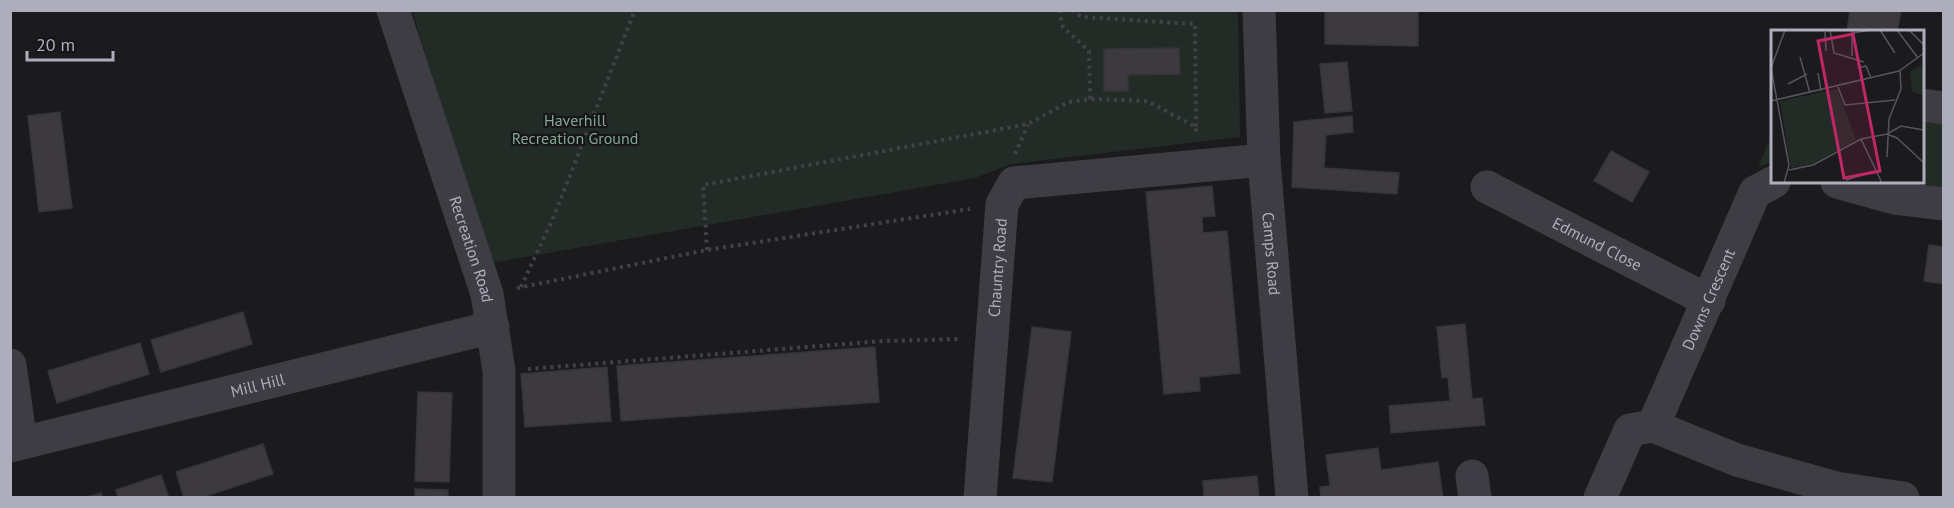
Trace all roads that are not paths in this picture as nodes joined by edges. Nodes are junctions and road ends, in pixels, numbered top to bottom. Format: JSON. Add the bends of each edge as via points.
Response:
{"nodes":[{"id":1,"x":393,"y":10,"type":"edge"},
{"id":2,"x":1259,"y":10,"type":"edge"},
{"id":3,"x":1924,"y":105,"type":"edge"},
{"id":4,"x":1944,"y":108,"type":"edge"},
{"id":5,"x":1264,"y":160,"type":"junction"},
{"id":6,"x":1772,"y":183,"type":"edge"},
{"id":7,"x":1845,"y":183,"type":"edge"},
{"id":8,"x":1486,"y":188,"type":"dead end"},
{"id":9,"x":1897,"y":190,"type":"edge"},
{"id":10,"x":1944,"y":204,"type":"edge"},
{"id":11,"x":1709,"y":301,"type":"junction"},
{"id":12,"x":493,"y":327,"type":"junction"},
{"id":13,"x":10,"y":365,"type":"edge"},
{"id":14,"x":1653,"y":426,"type":"junction"},
{"id":15,"x":16,"y":444,"type":"edge"},
{"id":16,"x":499,"y":498,"type":"edge"},
{"id":17,"x":980,"y":498,"type":"edge"},
{"id":18,"x":1292,"y":498,"type":"edge"},
{"id":19,"x":1600,"y":498,"type":"edge"},
{"id":20,"x":1903,"y":498,"type":"edge"}],
"edges":[{"from":1,"to":12,"type":"street","name":"Recreation Road","via":[[487,294]]},
{"from":2,"to":5,"type":"street","name":"Camps Road"},
{"from":3,"to":4,"type":"street"},
{"from":5,"to":17,"type":"street","name":"Chauntry Road","via":[[1014,183],[1002,204]]},
{"from":5,"to":18,"type":"street","name":"Camps Road"},
{"from":6,"to":11,"type":"street","name":"Downs Crescent","via":[[1755,192]]},
{"from":7,"to":9,"type":"street"},
{"from":8,"to":11,"type":"street","name":"Edmund Close"},
{"from":9,"to":10,"type":"street"},
{"from":11,"to":14,"type":"street","name":"Downs Crescent"},
{"from":12,"to":15,"type":"street","name":"Mill Hill"},
{"from":12,"to":16,"type":"street","name":"Recreation Road","via":[[499,371]]},
{"from":13,"to":15,"type":"street","name":"Mill Hill"},
{"from":14,"to":19,"type":"street","via":[[1630,430]]},
{"from":14,"to":20,"type":"street","via":[[1737,460],[1836,488]]}]}
